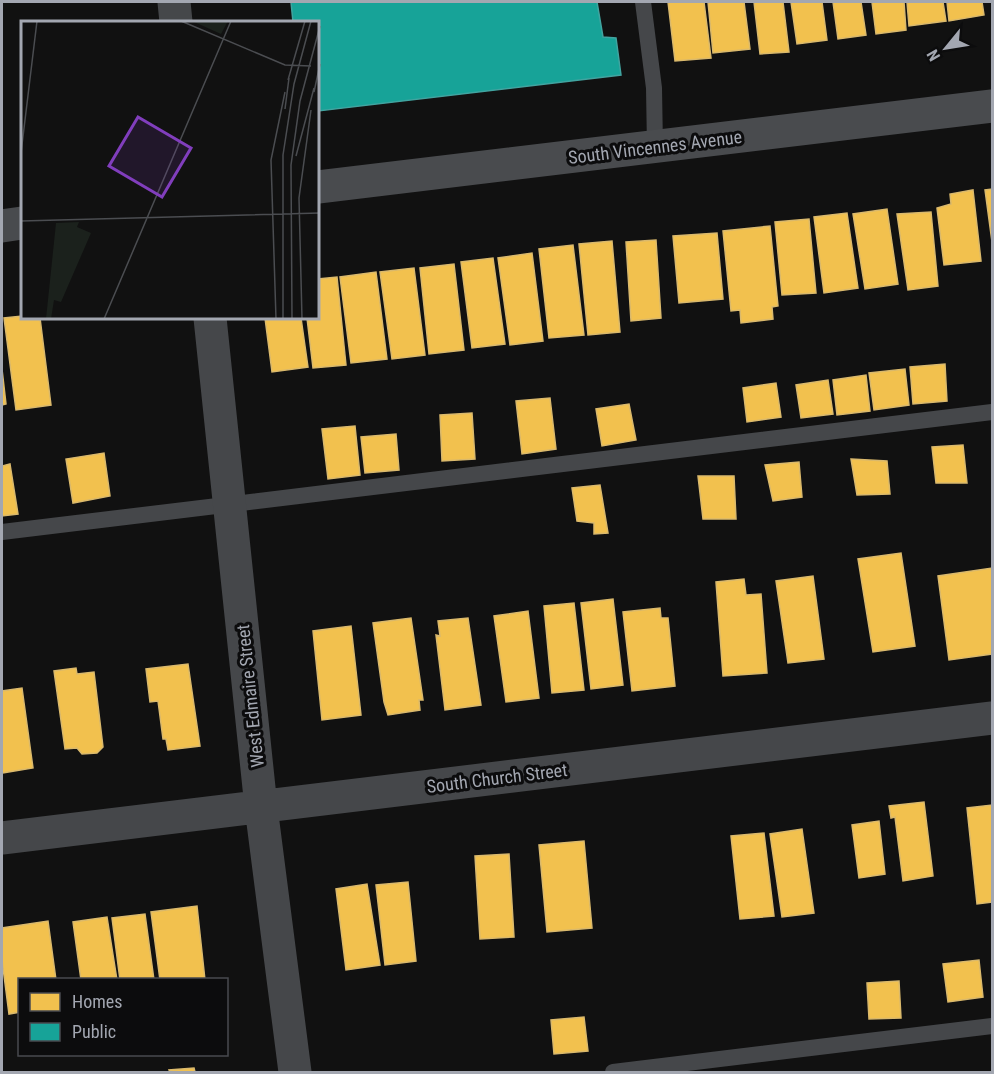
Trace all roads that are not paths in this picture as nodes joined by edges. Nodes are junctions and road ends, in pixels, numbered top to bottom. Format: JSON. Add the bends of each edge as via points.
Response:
{"nodes":[{"id":1,"x":174,"y":2,"type":"edge"},
{"id":2,"x":643,"y":2,"type":"edge"},
{"id":3,"x":176,"y":21,"type":"edge"},
{"id":4,"x":993,"y":106,"type":"edge"},
{"id":5,"x":655,"y":147,"type":"junction"},
{"id":6,"x":320,"y":187,"type":"edge"},
{"id":7,"x":21,"y":223,"type":"edge"},
{"id":8,"x":2,"y":225,"type":"edge"},
{"id":9,"x":210,"y":320,"type":"edge"},
{"id":10,"x":993,"y":412,"type":"edge"},
{"id":11,"x":230,"y":504,"type":"junction"},
{"id":12,"x":2,"y":532,"type":"edge"},
{"id":13,"x":993,"y":718,"type":"edge"},
{"id":14,"x":261,"y":807,"type":"junction"},
{"id":15,"x":2,"y":838,"type":"edge"},
{"id":16,"x":993,"y":1026,"type":"edge"},
{"id":17,"x":295,"y":1072,"type":"edge"},
{"id":18,"x":614,"y":1072,"type":"edge"}],
"edges":[{"from":1,"to":3,"type":"street"},
{"from":2,"to":5,"type":"lane","via":[[654,88]]},
{"from":4,"to":5,"type":"main road","name":"South Vincennes Avenue"},
{"from":5,"to":6,"type":"main road","name":"South Vincennes Avenue"},
{"from":7,"to":8,"type":"main road"},
{"from":9,"to":11,"type":"street","name":"West Edmaire Street"},
{"from":10,"to":11,"type":"lane"},
{"from":11,"to":12,"type":"lane"},
{"from":11,"to":14,"type":"street","name":"West Edmaire Street"},
{"from":13,"to":14,"type":"street","name":"South Church Street"},
{"from":14,"to":15,"type":"street","name":"South Church Street"},
{"from":14,"to":17,"type":"street","name":"West Edmaire Street"},
{"from":16,"to":18,"type":"lane"}]}
